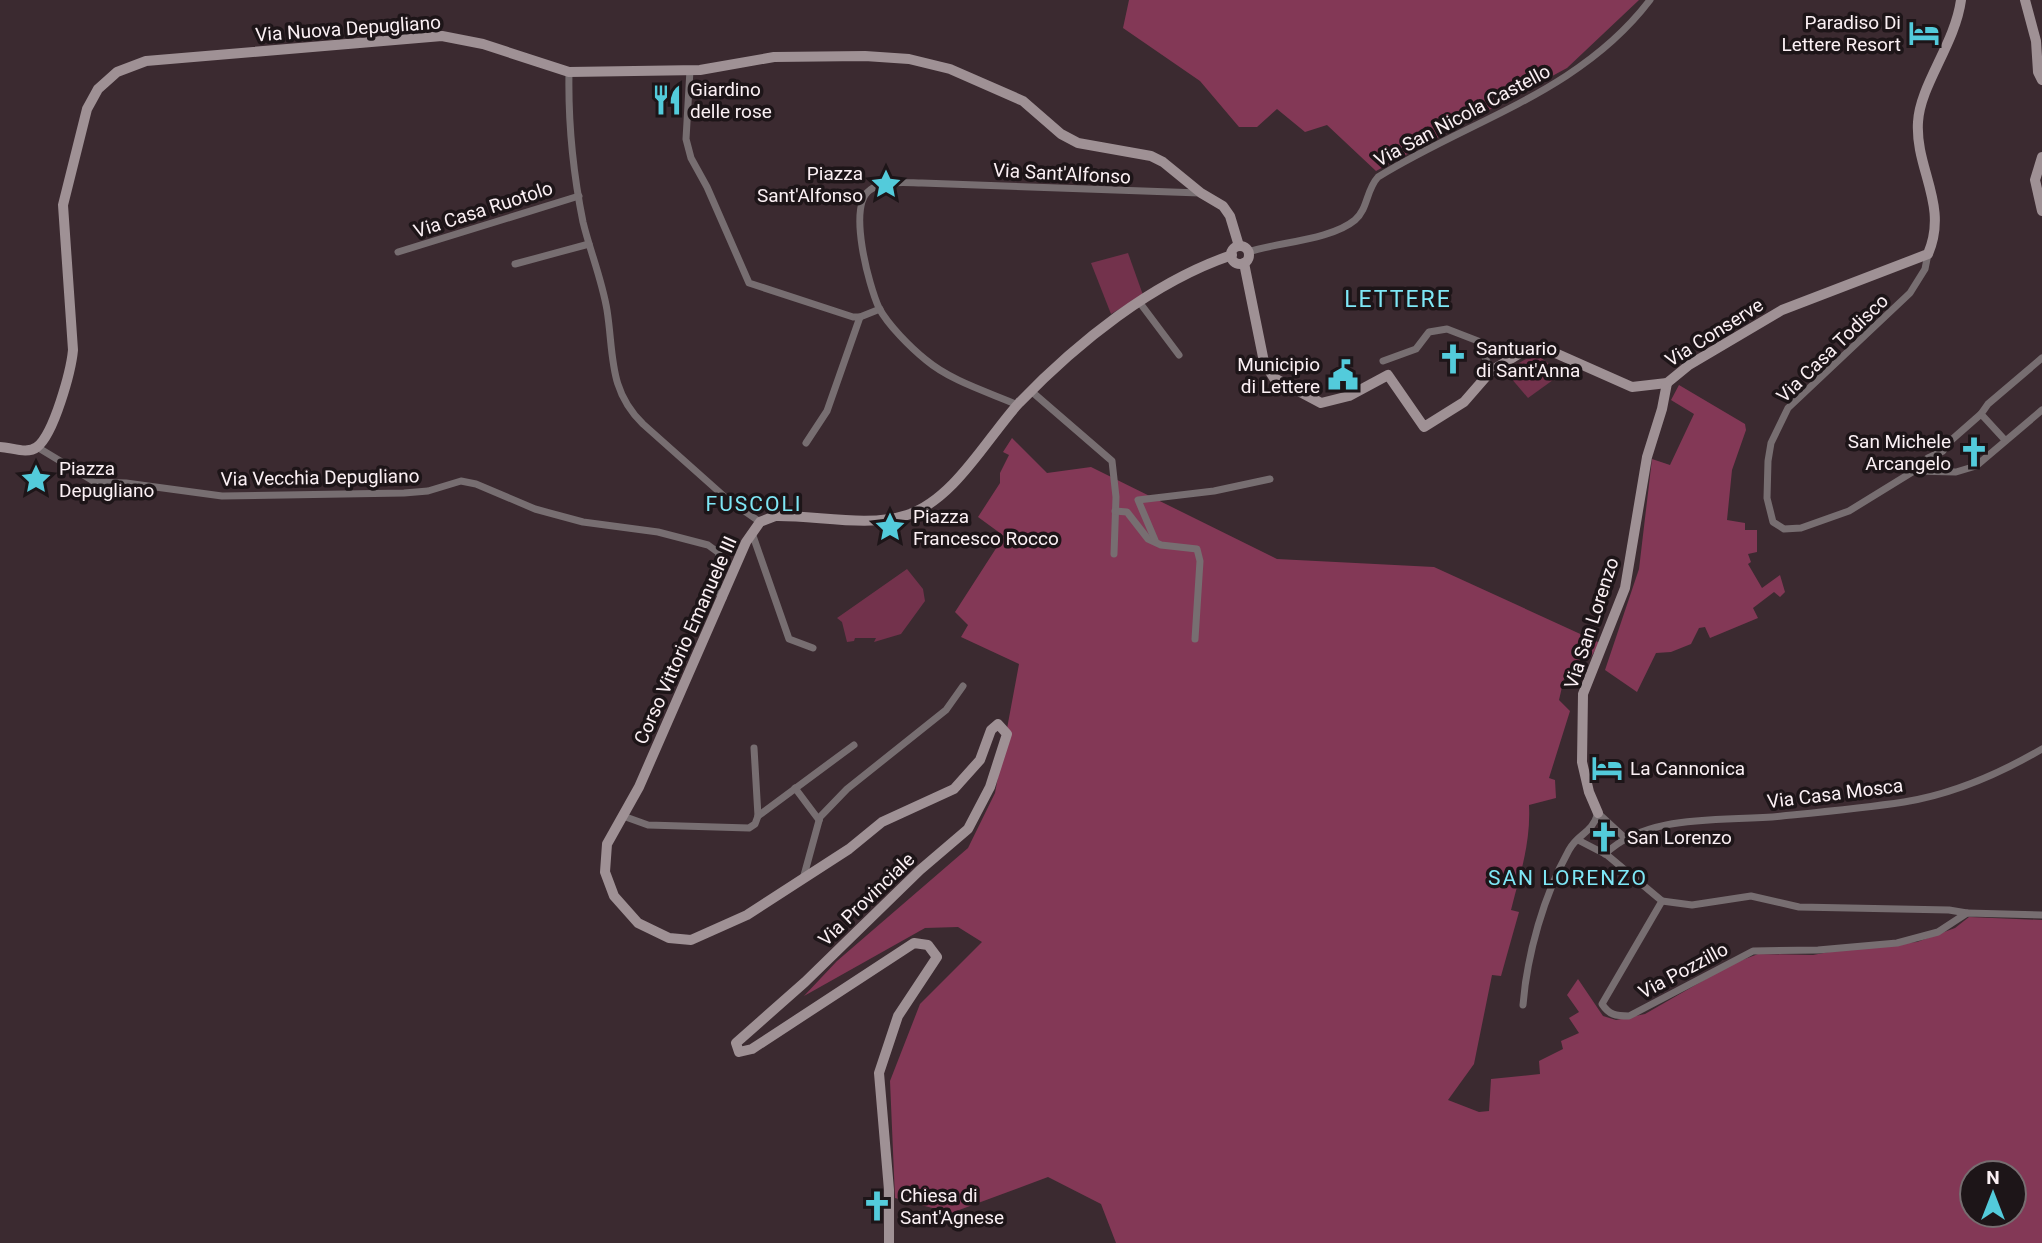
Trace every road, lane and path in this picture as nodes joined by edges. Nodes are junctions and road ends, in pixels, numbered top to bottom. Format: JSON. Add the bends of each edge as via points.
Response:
{"nodes":[{"id":1,"x":1650,"y":0,"type":"edge"},
{"id":2,"x":1961,"y":0,"type":"edge"},
{"id":3,"x":2025,"y":0,"type":"edge"},
{"id":4,"x":690,"y":70,"type":"junction"},
{"id":5,"x":569,"y":72,"type":"junction"},
{"id":6,"x":2042,"y":80,"type":"edge"},
{"id":7,"x":2042,"y":158,"type":"edge"},
{"id":8,"x":1201,"y":193,"type":"junction"},
{"id":9,"x":579,"y":197,"type":"junction"},
{"id":10,"x":2042,"y":211,"type":"edge"},
{"id":11,"x":589,"y":244,"type":"junction"},
{"id":12,"x":1244,"y":249,"type":"junction"},
{"id":13,"x":398,"y":252,"type":"dead end"},
{"id":14,"x":1928,"y":254,"type":"junction"},
{"id":15,"x":1232,"y":255,"type":"junction"},
{"id":16,"x":1244,"y":263,"type":"junction"},
{"id":17,"x":515,"y":264,"type":"dead end"},
{"id":18,"x":1140,"y":303,"type":"junction"},
{"id":19,"x":880,"y":309,"type":"junction"},
{"id":20,"x":860,"y":317,"type":"junction"},
{"id":21,"x":1180,"y":355,"type":"dead end"},
{"id":22,"x":2042,"y":358,"type":"edge"},
{"id":23,"x":1383,"y":361,"type":"dead end"},
{"id":24,"x":1491,"y":371,"type":"junction"},
{"id":25,"x":1667,"y":383,"type":"junction"},
{"id":26,"x":1031,"y":391,"type":"junction"},
{"id":27,"x":1018,"y":405,"type":"junction"},
{"id":28,"x":2042,"y":410,"type":"edge"},
{"id":29,"x":1981,"y":414,"type":"junction"},
{"id":30,"x":2004,"y":439,"type":"junction"},
{"id":31,"x":806,"y":443,"type":"dead end"},
{"id":32,"x":0,"y":447,"type":"edge"},
{"id":33,"x":37,"y":447,"type":"junction"},
{"id":34,"x":1928,"y":458,"type":"dead end"},
{"id":35,"x":1270,"y":479,"type":"dead end"},
{"id":36,"x":1115,"y":512,"type":"junction"},
{"id":37,"x":760,"y":522,"type":"junction"},
{"id":38,"x":752,"y":533,"type":"junction"},
{"id":39,"x":1155,"y":540,"type":"junction"},
{"id":40,"x":1114,"y":554,"type":"dead end"},
{"id":41,"x":724,"y":598,"type":"junction"},
{"id":42,"x":1195,"y":639,"type":"dead end"},
{"id":43,"x":813,"y":648,"type":"dead end"},
{"id":44,"x":964,"y":686,"type":"dead end"},
{"id":45,"x":854,"y":745,"type":"dead end"},
{"id":46,"x":754,"y":748,"type":"dead end"},
{"id":47,"x":2042,"y":749,"type":"edge"},
{"id":48,"x":795,"y":789,"type":"junction"},
{"id":49,"x":1598,"y":813,"type":"junction"},
{"id":50,"x":622,"y":816,"type":"junction"},
{"id":51,"x":758,"y":816,"type":"junction"},
{"id":52,"x":819,"y":820,"type":"junction"},
{"id":53,"x":1625,"y":838,"type":"junction"},
{"id":54,"x":1578,"y":840,"type":"junction"},
{"id":55,"x":1605,"y":854,"type":"junction"},
{"id":56,"x":605,"y":872,"type":"joint"},
{"id":57,"x":803,"y":879,"type":"junction"},
{"id":58,"x":1662,"y":901,"type":"junction"},
{"id":59,"x":1967,"y":913,"type":"junction"},
{"id":60,"x":2042,"y":915,"type":"edge"},
{"id":61,"x":1524,"y":1005,"type":"dead end"},
{"id":62,"x":889,"y":1243,"type":"edge"}],
"edges":[{"from":1,"to":12,"type":"street","name":"Via San Nicola Castello","via":[[1589,63],[1378,177],[1369,186],[1363,210],[1355,220],[1337,231]]},
{"from":2,"to":14,"type":"street","via":[[1950,42],[1920,106],[1918,137],[1934,197],[1936,235]]},
{"from":3,"to":6,"type":"street"},
{"from":4,"to":5,"type":"street","name":"Via Nuova Depugliano"},
{"from":4,"to":8,"type":"street","name":"Via Nuova Depugliano","via":[[774,57],[919,61],[950,69],[1023,101],[1061,134],[1079,143],[1151,156]]},
{"from":4,"to":20,"type":"street","via":[[686,139],[691,158],[749,283]]},
{"from":5,"to":9,"type":"street","name":"Via Casa Ruotolo","via":[[570,145]]},
{"from":5,"to":33,"type":"street","name":"Via Nuova Depugliano","via":[[442,36],[146,61],[117,72],[98,89],[87,109],[64,205],[71,368]]},
{"from":7,"to":10,"type":"street","via":[[2035,180]]},
{"from":8,"to":12,"type":"street","name":"Via Nuova Depugliano","via":[[1223,206]]},
{"from":8,"to":19,"type":"street","name":"Via Sant'Alfonso","via":[[922,183],[872,188],[859,207],[867,266]]},
{"from":9,"to":11,"type":"street","name":"Via Casa Ruotolo"},
{"from":9,"to":13,"type":"street","name":"Via Casa Ruotolo"},
{"from":11,"to":17,"type":"street"},
{"from":11,"to":37,"type":"street","name":"Via Casa Ruotolo","via":[[607,310],[611,364],[629,408],[726,498]]},
{"from":12,"to":15,"type":"street","via":[[1233,250]]},
{"from":12,"to":16,"type":"street"},
{"from":14,"to":25,"type":"street","name":"Via Conserve","via":[[1773,315]]},
{"from":14,"to":30,"type":"street","name":"Via Casa Todisco","via":[[1910,293],[1788,408],[1771,443],[1767,498],[1773,522],[1784,529],[1801,528],[1849,511],[1914,471],[1956,472],[1976,466]]},
{"from":15,"to":16,"type":"street","via":[[1234,261]]},
{"from":15,"to":18,"type":"street","name":"Corso Vittorio Emanuele III","via":[[1195,268]]},
{"from":16,"to":24,"type":"street","name":"Via Conserve","via":[[1264,362],[1274,378],[1321,402],[1349,396],[1388,375],[1424,427],[1464,402]]},
{"from":18,"to":21,"type":"street"},
{"from":18,"to":26,"type":"street","name":"Corso Vittorio Emanuele III"},
{"from":19,"to":20,"type":"street"},
{"from":19,"to":27,"type":"street","via":[[928,362]]},
{"from":20,"to":31,"type":"street","via":[[827,411]]},
{"from":22,"to":29,"type":"street"},
{"from":23,"to":24,"type":"street","via":[[1423,344],[1429,332],[1447,329],[1478,341]]},
{"from":24,"to":25,"type":"street","name":"Via Conserve","via":[[1512,356],[1539,349],[1632,387]]},
{"from":25,"to":49,"type":"street","name":"Via San Lorenzo","via":[[1647,457],[1625,587],[1583,694],[1583,762]]},
{"from":26,"to":27,"type":"street","name":"Corso Vittorio Emanuele III"},
{"from":26,"to":36,"type":"street","via":[[1112,461]]},
{"from":27,"to":37,"type":"street","name":"Corso Vittorio Emanuele III","via":[[954,483],[908,515],[877,520],[775,516]]},
{"from":28,"to":30,"type":"street"},
{"from":29,"to":30,"type":"street"},
{"from":29,"to":34,"type":"street","via":[[1944,451]]},
{"from":32,"to":33,"type":"street","via":[[26,451]]},
{"from":33,"to":41,"type":"street","name":"Via Vecchia Depugliano","via":[[95,482],[222,495],[404,493],[428,491],[446,483],[476,484],[535,509],[583,522],[708,545],[719,553],[714,587]]},
{"from":35,"to":39,"type":"street","via":[[1138,500]]},
{"from":36,"to":39,"type":"street","via":[[1127,512],[1149,539]]},
{"from":36,"to":40,"type":"street"},
{"from":37,"to":38,"type":"street","name":"Corso Vittorio Emanuele III"},
{"from":38,"to":41,"type":"street","name":"Corso Vittorio Emanuele III"},
{"from":38,"to":43,"type":"street","via":[[789,639]]},
{"from":39,"to":42,"type":"street","via":[[1161,545],[1191,546],[1200,553]]},
{"from":41,"to":50,"type":"street","name":"Corso Vittorio Emanuele III","via":[[639,788]]},
{"from":44,"to":52,"type":"street","via":[[946,710],[847,789]]},
{"from":45,"to":48,"type":"street"},
{"from":46,"to":51,"type":"street"},
{"from":47,"to":53,"type":"street","name":"Via Casa Mosca","via":[[1986,779],[1905,802],[1782,816],[1680,821]]},
{"from":48,"to":51,"type":"street"},
{"from":48,"to":52,"type":"street"},
{"from":49,"to":53,"type":"street","name":"Via San Lorenzo"},
{"from":49,"to":54,"type":"street","via":[[1592,828]]},
{"from":50,"to":51,"type":"street","via":[[648,825],[706,828],[748,828]]},
{"from":50,"to":56,"type":"street","name":"Corso Vittorio Emanuele III","via":[[607,844]]},
{"from":52,"to":57,"type":"street"},
{"from":53,"to":55,"type":"street"},
{"from":54,"to":55,"type":"street"},
{"from":54,"to":61,"type":"street","via":[[1568,850],[1534,943]]},
{"from":55,"to":58,"type":"street"},
{"from":56,"to":57,"type":"street","name":"Via Provinciale","via":[[614,896],[638,923],[669,938],[691,940],[747,915]]},
{"from":57,"to":62,"type":"street","name":"Via Provinciale","via":[[882,822],[954,789],[981,760],[991,730],[998,724],[1007,734],[990,787],[968,830],[736,1043],[739,1052],[752,1049],[914,943],[929,945],[937,957],[898,1016],[879,1073]]},
{"from":58,"to":59,"type":"street","via":[[1692,905],[1751,896],[1799,907]]},
{"from":58,"to":59,"type":"street","name":"Via Pozzillo","via":[[1602,1004],[1607,1012],[1629,1016],[1753,951],[1897,943],[1938,932]]},
{"from":59,"to":60,"type":"street"}]}
